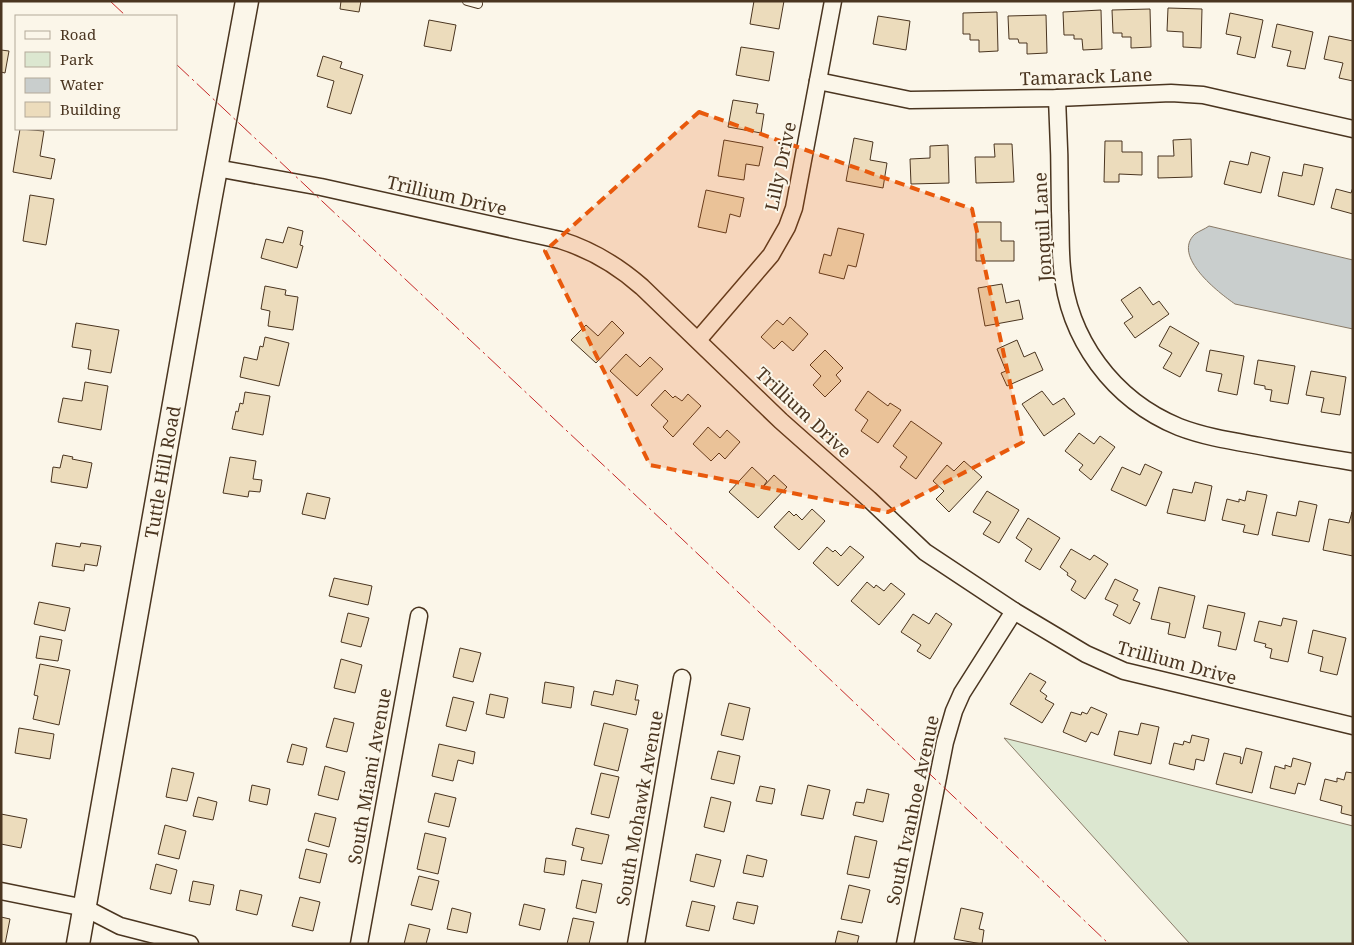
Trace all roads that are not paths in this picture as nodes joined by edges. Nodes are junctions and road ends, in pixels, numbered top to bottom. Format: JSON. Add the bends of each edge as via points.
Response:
{"nodes":[{"id":1,"x":247,"y":1,"type":"edge"},
{"id":2,"x":467,"y":1,"type":"edge"},
{"id":3,"x":833,"y":1,"type":"edge"},
{"id":4,"x":478,"y":4,"type":"dead end"},
{"id":5,"x":818,"y":81,"type":"junction"},
{"id":6,"x":1057,"y":98,"type":"junction"},
{"id":7,"x":1353,"y":129,"type":"edge"},
{"id":8,"x":216,"y":168,"type":"junction"},
{"id":9,"x":698,"y":340,"type":"junction"},
{"id":10,"x":1353,"y":462,"type":"edge"},
{"id":11,"x":1014,"y":611,"type":"junction"},
{"id":12,"x":419,"y":616,"type":"dead end"},
{"id":13,"x":682,"y":678,"type":"dead end"},
{"id":14,"x":1353,"y":726,"type":"edge"},
{"id":15,"x":1,"y":891,"type":"edge"},
{"id":16,"x":84,"y":908,"type":"junction"},
{"id":17,"x":78,"y":944,"type":"edge"},
{"id":18,"x":190,"y":944,"type":"edge"},
{"id":19,"x":359,"y":944,"type":"edge"},
{"id":20,"x":636,"y":944,"type":"edge"},
{"id":21,"x":905,"y":944,"type":"edge"}],
"edges":[{"from":1,"to":8,"type":"main road","name":"Tuttle Hill Road"},
{"from":2,"to":4,"type":"lane"},
{"from":3,"to":5,"type":"street","name":"Lilly Drive"},
{"from":5,"to":6,"type":"street","name":"Tamarack Lane","via":[[910,100]]},
{"from":5,"to":9,"type":"street","name":"Lilly Drive","via":[[794,208],[787,226],[771,255]]},
{"from":6,"to":7,"type":"street","name":"Tamarack Lane","via":[[1172,93],[1203,96]]},
{"from":6,"to":10,"type":"street","name":"Jonquil Lane","via":[[1062,268],[1068,304],[1077,330],[1102,370],[1137,404],[1180,427],[1221,440]]},
{"from":8,"to":9,"type":"street","name":"Trillium Drive","via":[[321,187],[582,246],[625,272]]},
{"from":8,"to":16,"type":"main road","name":"Tuttle Hill Road"},
{"from":9,"to":11,"type":"street","name":"Trillium Drive","via":[[781,421],[925,552]]},
{"from":11,"to":14,"type":"street","name":"Trillium Drive","via":[[1086,654],[1124,671]]},
{"from":11,"to":21,"type":"street","name":"South Ivanhoe Avenue","via":[[954,711]]},
{"from":12,"to":19,"type":"street","name":"South Miami Avenue"},
{"from":13,"to":20,"type":"street","name":"South Mohawk Avenue"},
{"from":15,"to":16,"type":"street"},
{"from":16,"to":17,"type":"main road","name":"Tuttle Hill Road"},
{"from":16,"to":18,"type":"street","via":[[120,926]]}]}
